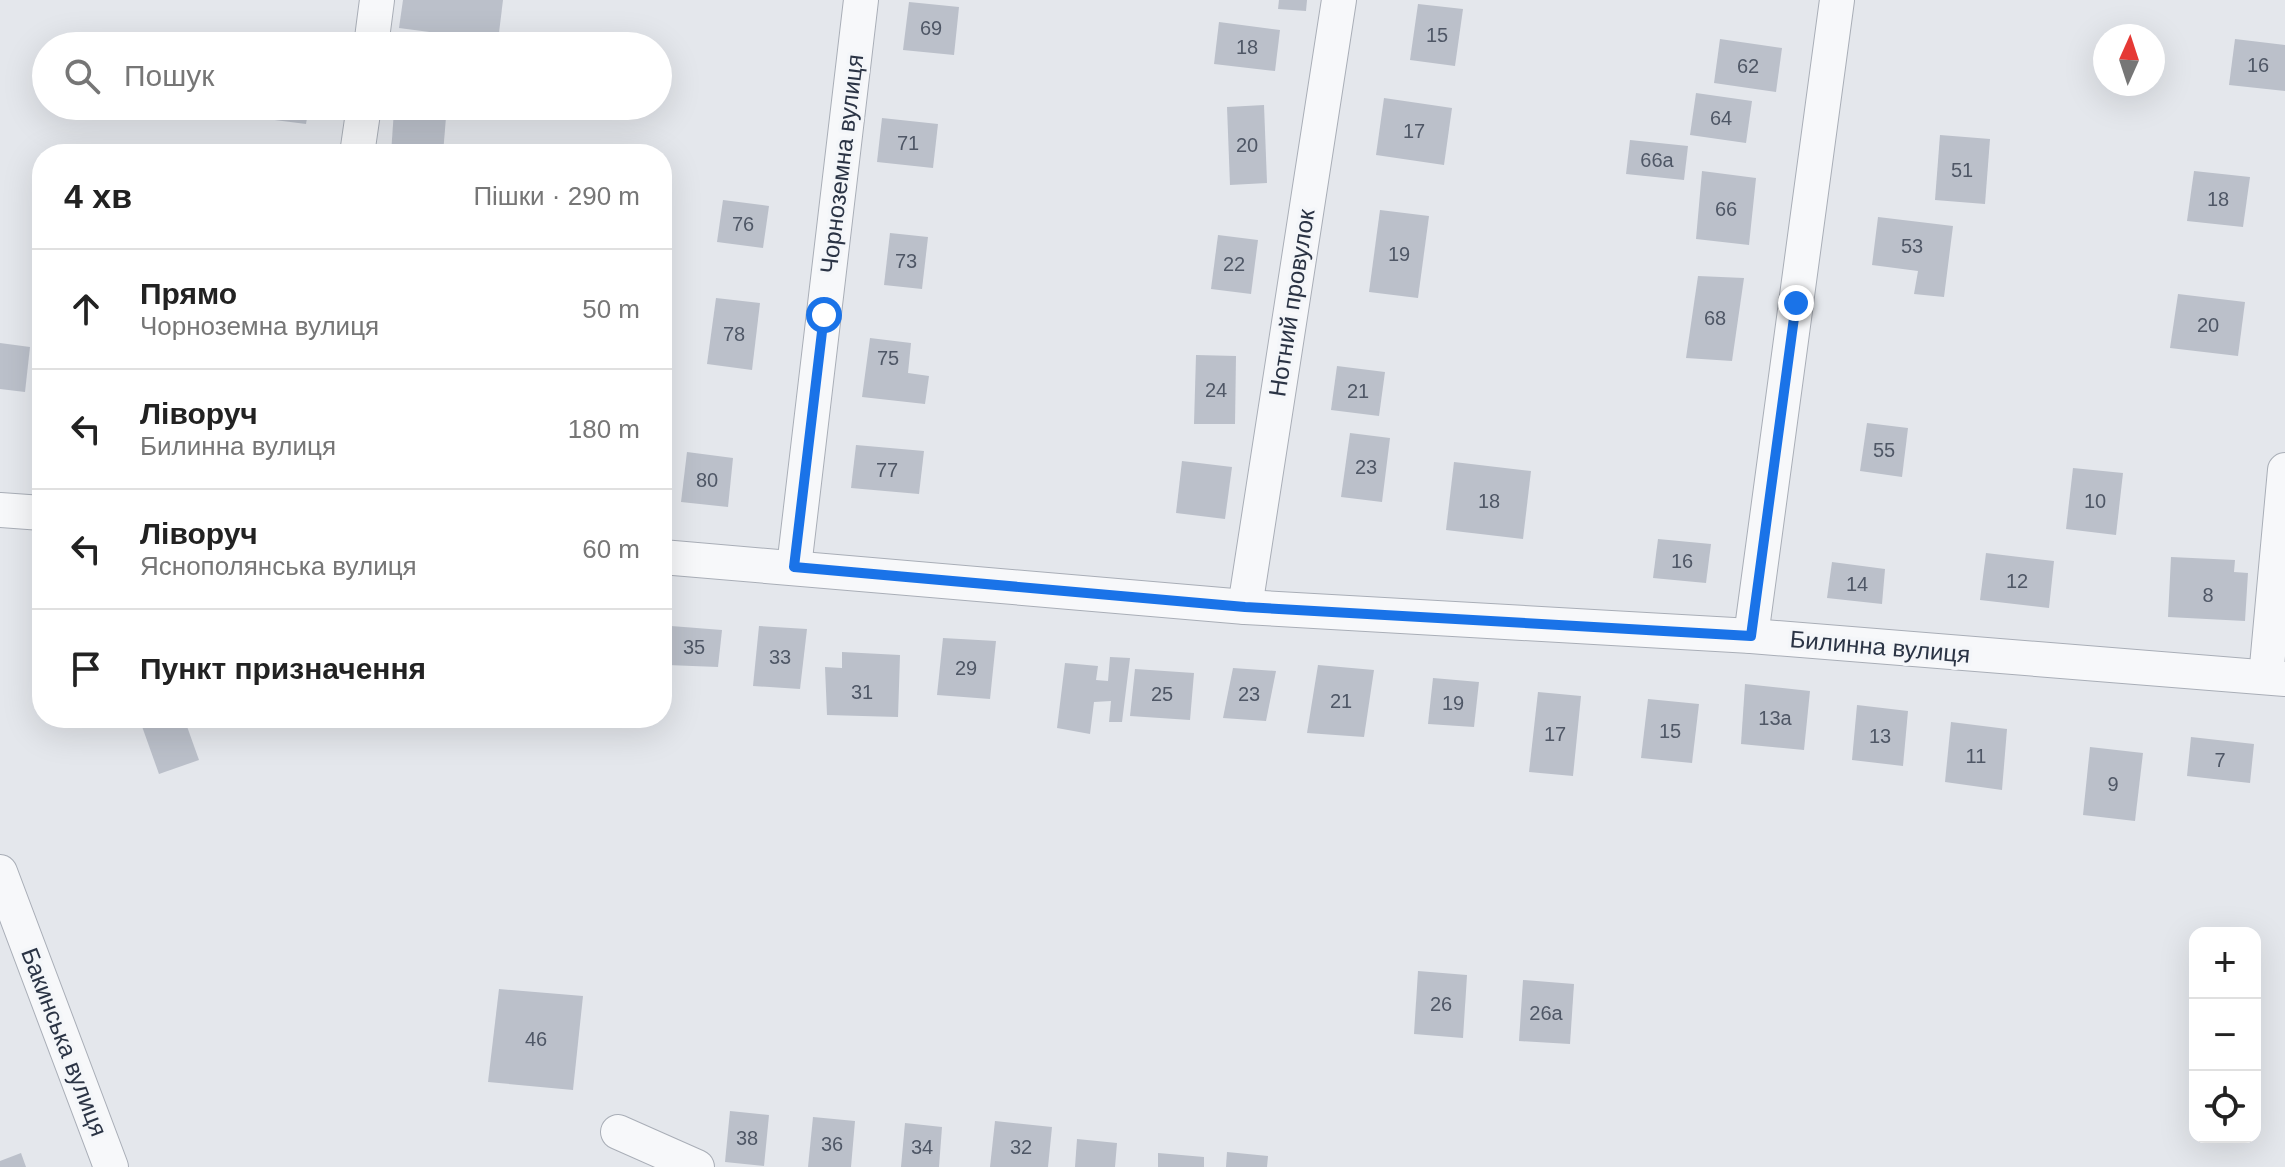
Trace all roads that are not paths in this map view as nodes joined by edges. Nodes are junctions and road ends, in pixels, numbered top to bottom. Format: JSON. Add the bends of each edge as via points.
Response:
{"nodes":[{"id":1,"x":377,"y":0,"type":"edge"},
{"id":2,"x":861,"y":0,"type":"edge"},
{"id":3,"x":1339,"y":0,"type":"edge"},
{"id":4,"x":1837,"y":0,"type":"edge"},
{"id":5,"x":373,"y":32,"type":"edge"},
{"id":6,"x":362,"y":120,"type":"edge"},
{"id":7,"x":358,"y":144,"type":"edge"},
{"id":8,"x":2285,"y":470,"type":"edge"},
{"id":9,"x":0,"y":510,"type":"edge"},
{"id":10,"x":32,"y":512,"type":"edge"},
{"id":11,"x":672,"y":558,"type":"edge"},
{"id":12,"x":794,"y":567,"type":"junction"},
{"id":13,"x":1245,"y":607,"type":"junction"},
{"id":14,"x":1751,"y":636,"type":"junction"},
{"id":15,"x":2276,"y":678,"type":"edge"},
{"id":16,"x":0,"y":872,"type":"edge"},
{"id":17,"x":618,"y":1132,"type":"dead end"},
{"id":18,"x":111,"y":1167,"type":"edge"},
{"id":19,"x":697,"y":1167,"type":"edge"}],
"edges":[{"from":1,"to":5,"type":"street"},
{"from":2,"to":12,"type":"street","name":"Чорноземна вулиця"},
{"from":3,"to":13,"type":"street","name":"Нотний провулок"},
{"from":4,"to":14,"type":"street"},
{"from":6,"to":7,"type":"street"},
{"from":8,"to":15,"type":"street"},
{"from":9,"to":10,"type":"street"},
{"from":11,"to":12,"type":"street","name":"Билинна вулиця"},
{"from":12,"to":13,"type":"street","name":"Билинна вулиця"},
{"from":13,"to":14,"type":"street","name":"Билинна вулиця"},
{"from":14,"to":15,"type":"street","name":"Билинна вулиця"},
{"from":16,"to":18,"type":"street","name":"Бакинська вулиця"},
{"from":17,"to":19,"type":"street"}]}
